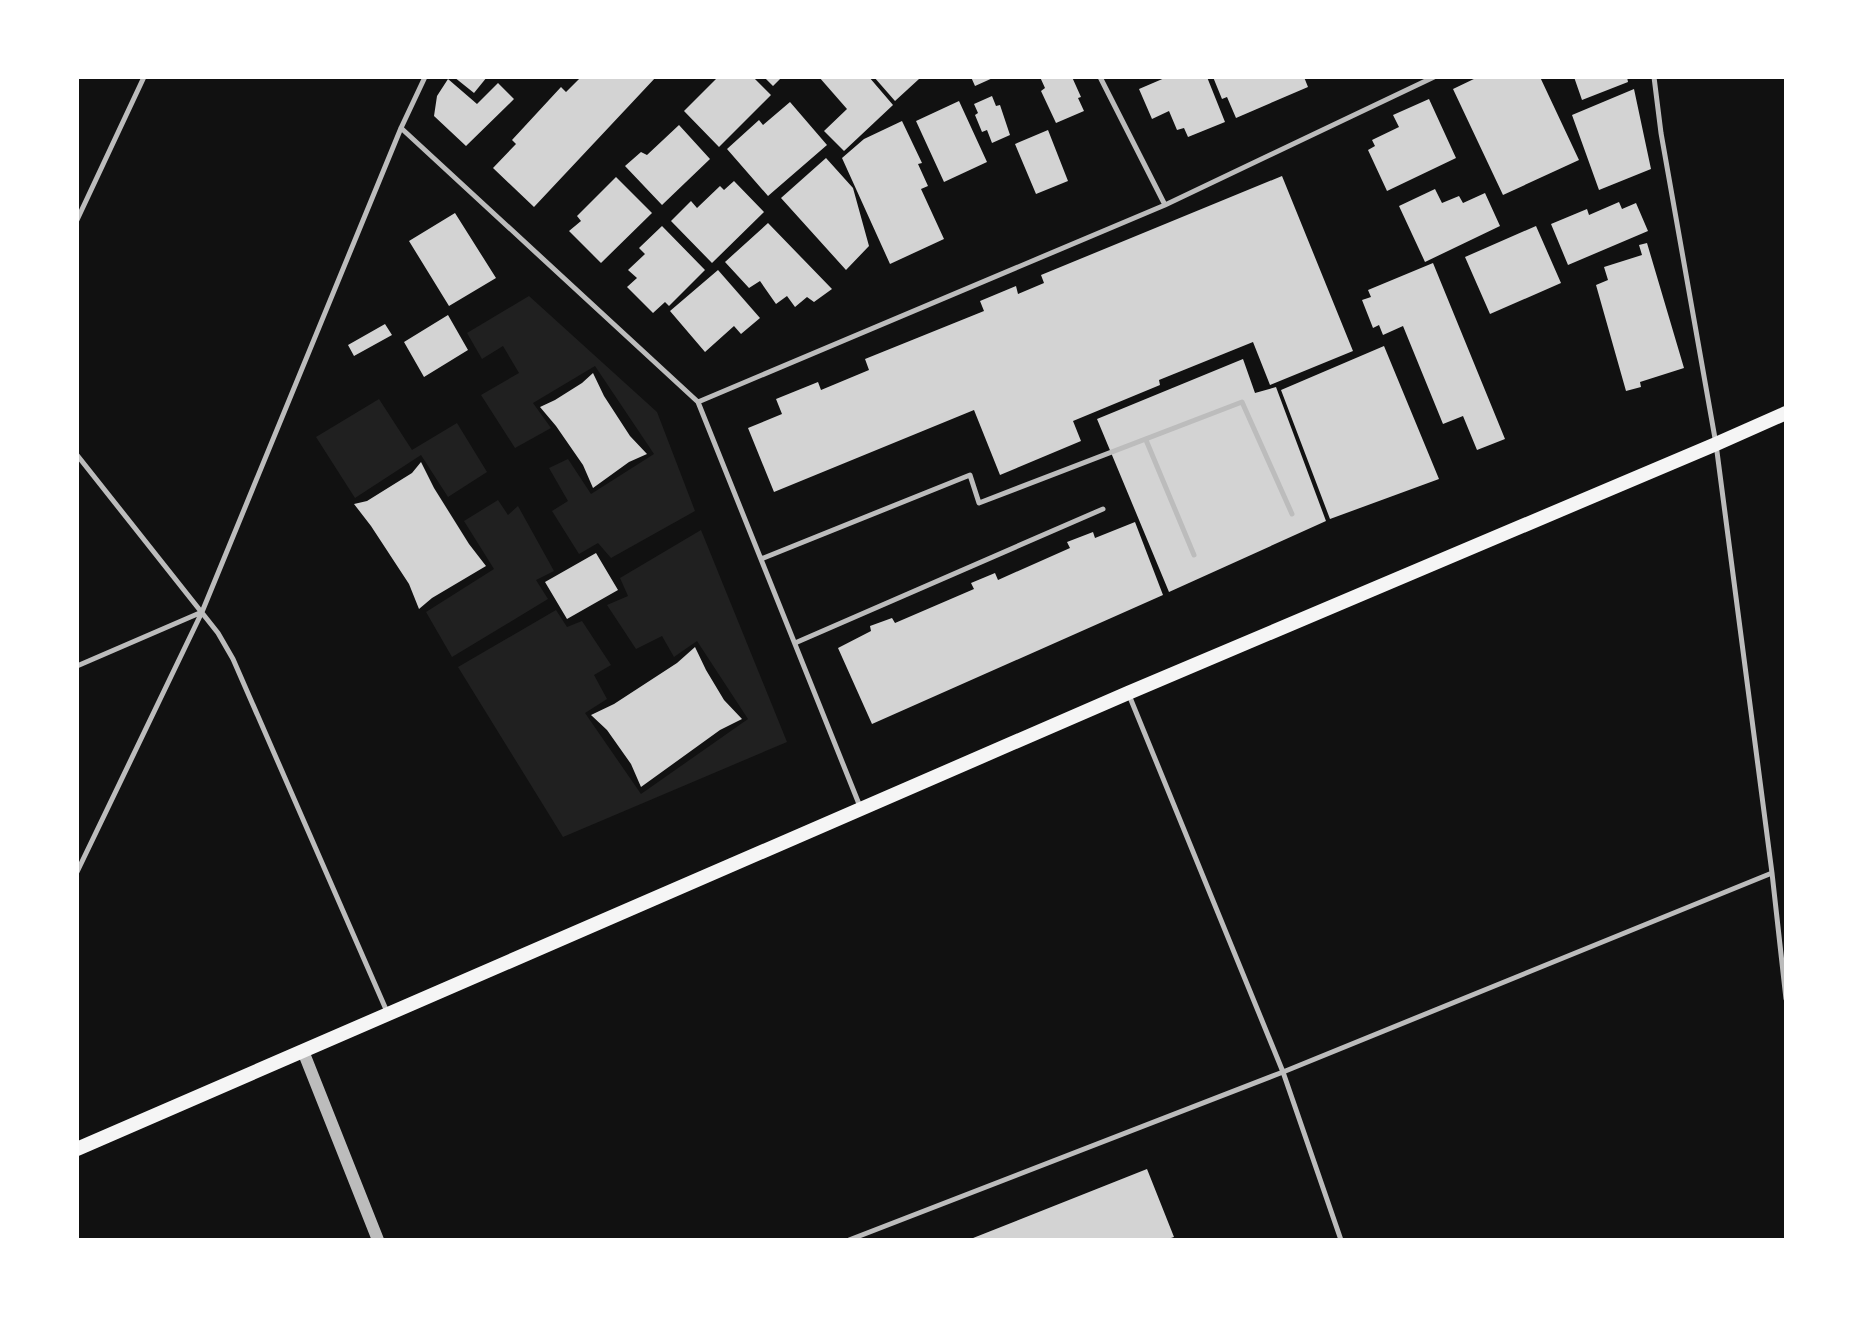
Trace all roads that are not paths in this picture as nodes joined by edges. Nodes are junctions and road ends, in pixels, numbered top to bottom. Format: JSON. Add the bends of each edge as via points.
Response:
{"nodes":[{"id":1,"x":144,"y":77,"type":"edge"},
{"id":2,"x":425,"y":77,"type":"edge"},
{"id":3,"x":1100,"y":77,"type":"edge"},
{"id":4,"x":1434,"y":77,"type":"edge"},
{"id":5,"x":1654,"y":77,"type":"edge"},
{"id":6,"x":401,"y":128,"type":"junction"},
{"id":7,"x":1165,"y":205,"type":"junction"},
{"id":8,"x":77,"y":220,"type":"edge"},
{"id":9,"x":698,"y":402,"type":"junction"},
{"id":10,"x":1786,"y":413,"type":"edge"},
{"id":11,"x":1146,"y":440,"type":"junction"},
{"id":12,"x":1716,"y":444,"type":"junction"},
{"id":13,"x":77,"y":455,"type":"edge"},
{"id":14,"x":1103,"y":509,"type":"dead end"},
{"id":15,"x":1292,"y":514,"type":"dead end"},
{"id":16,"x":1194,"y":555,"type":"dead end"},
{"id":17,"x":761,"y":559,"type":"junction"},
{"id":18,"x":202,"y":612,"type":"junction"},
{"id":19,"x":795,"y":643,"type":"junction"},
{"id":20,"x":77,"y":666,"type":"edge"},
{"id":21,"x":1128,"y":693,"type":"junction"},
{"id":22,"x":861,"y":809,"type":"junction"},
{"id":23,"x":77,"y":872,"type":"edge"},
{"id":24,"x":1772,"y":873,"type":"junction"},
{"id":25,"x":1786,"y":999,"type":"edge"},
{"id":26,"x":388,"y":1014,"type":"junction"},
{"id":27,"x":303,"y":1051,"type":"junction"},
{"id":28,"x":1283,"y":1072,"type":"junction"},
{"id":29,"x":77,"y":1149,"type":"edge"},
{"id":30,"x":378,"y":1240,"type":"edge"},
{"id":31,"x":849,"y":1240,"type":"edge"},
{"id":32,"x":1341,"y":1240,"type":"edge"}],
"edges":[{"from":1,"to":8,"type":"lane"},
{"from":2,"to":6,"type":"lane"},
{"from":3,"to":7,"type":"lane"},
{"from":4,"to":7,"type":"lane"},
{"from":5,"to":12,"type":"lane"},
{"from":6,"to":9,"type":"lane"},
{"from":6,"to":18,"type":"lane"},
{"from":7,"to":9,"type":"lane"},
{"from":9,"to":17,"type":"lane"},
{"from":10,"to":12,"type":"main road"},
{"from":11,"to":15,"type":"lane","via":[[1242,402]]},
{"from":11,"to":16,"type":"lane"},
{"from":11,"to":17,"type":"lane","via":[[979,503],[970,475]]},
{"from":12,"to":21,"type":"main road"},
{"from":12,"to":24,"type":"lane"},
{"from":13,"to":18,"type":"lane"},
{"from":14,"to":19,"type":"lane"},
{"from":17,"to":19,"type":"lane"},
{"from":18,"to":20,"type":"lane"},
{"from":18,"to":23,"type":"lane"},
{"from":18,"to":26,"type":"lane","via":[[233,659]]},
{"from":19,"to":22,"type":"lane"},
{"from":21,"to":22,"type":"main road"},
{"from":21,"to":28,"type":"lane"},
{"from":22,"to":26,"type":"main road"},
{"from":24,"to":25,"type":"lane"},
{"from":24,"to":28,"type":"lane"},
{"from":26,"to":27,"type":"main road"},
{"from":27,"to":29,"type":"main road"},
{"from":27,"to":30,"type":"street"},
{"from":28,"to":31,"type":"lane"},
{"from":28,"to":32,"type":"lane"}]}
